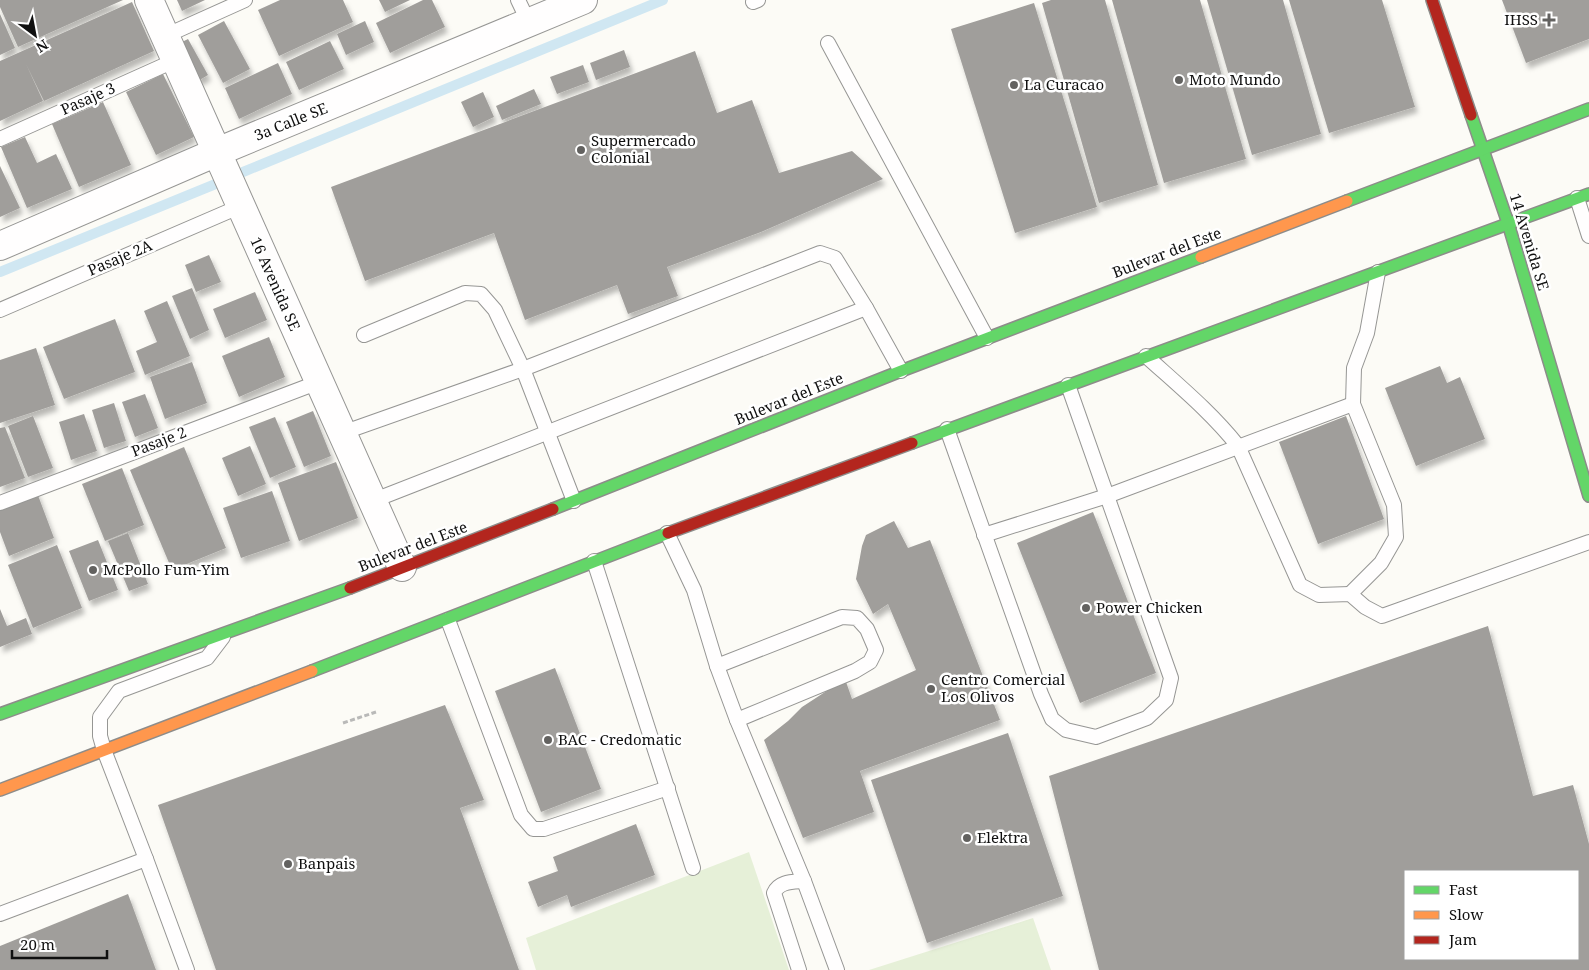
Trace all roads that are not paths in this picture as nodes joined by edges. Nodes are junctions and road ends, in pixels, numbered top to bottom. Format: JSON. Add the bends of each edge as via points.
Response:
{"nodes":[{"id":1,"x":149,"y":0,"type":"edge"},
{"id":2,"x":245,"y":0,"type":"edge"},
{"id":3,"x":583,"y":0,"type":"edge"},
{"id":4,"x":1432,"y":0,"type":"edge"},
{"id":5,"x":524,"y":12,"type":"edge"},
{"id":6,"x":828,"y":43,"type":"dead end"},
{"id":7,"x":171,"y":48,"type":"junction"},
{"id":8,"x":1589,"y":109,"type":"edge"},
{"id":9,"x":0,"y":139,"type":"edge"},
{"id":10,"x":1482,"y":149,"type":"junction"},
{"id":11,"x":217,"y":152,"type":"junction"},
{"id":12,"x":1583,"y":196,"type":"edge"},
{"id":13,"x":241,"y":206,"type":"junction"},
{"id":14,"x":1508,"y":223,"type":"junction"},
{"id":15,"x":1589,"y":236,"type":"edge"},
{"id":16,"x":0,"y":246,"type":"edge"},
{"id":17,"x":1378,"y":272,"type":"junction"},
{"id":18,"x":866,"y":308,"type":"junction"},
{"id":19,"x":0,"y":310,"type":"edge"},
{"id":20,"x":364,"y":335,"type":"dead end"},
{"id":21,"x":987,"y":338,"type":"junction"},
{"id":22,"x":1146,"y":356,"type":"junction"},
{"id":23,"x":523,"y":369,"type":"junction"},
{"id":24,"x":901,"y":371,"type":"junction"},
{"id":25,"x":319,"y":382,"type":"junction"},
{"id":26,"x":1068,"y":385,"type":"junction"},
{"id":27,"x":1353,"y":404,"type":"junction"},
{"id":28,"x":946,"y":429,"type":"junction"},
{"id":29,"x":547,"y":432,"type":"junction"},
{"id":30,"x":342,"y":433,"type":"junction"},
{"id":31,"x":1589,"y":445,"type":"edge"},
{"id":32,"x":1238,"y":446,"type":"junction"},
{"id":33,"x":1575,"y":449,"type":"junction"},
{"id":34,"x":1107,"y":496,"type":"junction"},
{"id":35,"x":1589,"y":496,"type":"edge"},
{"id":36,"x":372,"y":501,"type":"junction"},
{"id":37,"x":574,"y":501,"type":"junction"},
{"id":38,"x":0,"y":503,"type":"edge"},
{"id":39,"x":667,"y":533,"type":"junction"},
{"id":40,"x":984,"y":535,"type":"junction"},
{"id":41,"x":1589,"y":542,"type":"edge"},
{"id":42,"x":594,"y":561,"type":"junction"},
{"id":43,"x":402,"y":567,"type":"junction"},
{"id":44,"x":1350,"y":594,"type":"junction"},
{"id":45,"x":448,"y":620,"type":"junction"},
{"id":46,"x":229,"y":630,"type":"junction"},
{"id":47,"x":718,"y":666,"type":"junction"},
{"id":48,"x":0,"y":714,"type":"edge"},
{"id":49,"x":737,"y":720,"type":"junction"},
{"id":50,"x":104,"y":750,"type":"junction"},
{"id":51,"x":668,"y":788,"type":"junction"},
{"id":52,"x":0,"y":790,"type":"edge"},
{"id":53,"x":146,"y":859,"type":"junction"},
{"id":54,"x":693,"y":868,"type":"dead end"},
{"id":55,"x":804,"y":881,"type":"junction"},
{"id":56,"x":0,"y":914,"type":"edge"},
{"id":57,"x":186,"y":970,"type":"edge"},
{"id":58,"x":799,"y":970,"type":"edge"},
{"id":59,"x":837,"y":970,"type":"edge"}],
"edges":[{"from":1,"to":7,"type":"street","name":"16 Avenida SE"},
{"from":2,"to":7,"type":"lane","name":"Pasaje 3"},
{"from":3,"to":5,"type":"street","name":"3a Calle SE"},
{"from":4,"to":10,"type":"main road","name":"14 Avenida SE"},
{"from":5,"to":11,"type":"street","name":"3a Calle SE"},
{"from":6,"to":21,"type":"lane"},
{"from":7,"to":9,"type":"lane","name":"Pasaje 3"},
{"from":7,"to":11,"type":"street","name":"16 Avenida SE"},
{"from":8,"to":10,"type":"main road","name":"Bulevar del Este"},
{"from":10,"to":14,"type":"main road","name":"14 Avenida SE"},
{"from":10,"to":21,"type":"main road","name":"Bulevar del Este"},
{"from":11,"to":13,"type":"street","name":"16 Avenida SE"},
{"from":11,"to":16,"type":"street","name":"3a Calle SE"},
{"from":12,"to":14,"type":"main road"},
{"from":12,"to":15,"type":"lane"},
{"from":13,"to":19,"type":"lane","name":"Pasaje 2A"},
{"from":13,"to":25,"type":"street","name":"16 Avenida SE"},
{"from":14,"to":17,"type":"main road"},
{"from":14,"to":33,"type":"main road","name":"14 Avenida SE"},
{"from":17,"to":22,"type":"main road"},
{"from":17,"to":27,"type":"lane","via":[[1367,333],[1354,368]]},
{"from":18,"to":23,"type":"lane","via":[[835,258],[820,253]]},
{"from":18,"to":24,"type":"lane"},
{"from":18,"to":29,"type":"lane"},
{"from":20,"to":23,"type":"lane","via":[[465,293],[481,294],[495,310]]},
{"from":21,"to":24,"type":"main road","name":"Bulevar del Este"},
{"from":22,"to":26,"type":"main road"},
{"from":22,"to":32,"type":"lane","via":[[1200,404]]},
{"from":23,"to":29,"type":"lane"},
{"from":23,"to":30,"type":"lane"},
{"from":24,"to":37,"type":"main road","name":"Bulevar del Este"},
{"from":25,"to":30,"type":"street","name":"16 Avenida SE"},
{"from":25,"to":38,"type":"lane","name":"Pasaje 2"},
{"from":26,"to":28,"type":"main road"},
{"from":26,"to":34,"type":"lane"},
{"from":27,"to":32,"type":"lane"},
{"from":27,"to":44,"type":"lane","via":[[1394,505],[1396,537],[1381,563]]},
{"from":28,"to":39,"type":"main road"},
{"from":28,"to":40,"type":"lane"},
{"from":29,"to":36,"type":"lane"},
{"from":29,"to":37,"type":"lane"},
{"from":30,"to":36,"type":"street","name":"16 Avenida SE"},
{"from":31,"to":33,"type":"lane"},
{"from":32,"to":34,"type":"lane"},
{"from":32,"to":44,"type":"lane","via":[[1300,585],[1318,595]]},
{"from":33,"to":35,"type":"main road","name":"14 Avenida SE"},
{"from":34,"to":40,"type":"lane"},
{"from":34,"to":40,"type":"lane","via":[[1171,678],[1166,700],[1147,718],[1096,737],[1066,730],[1052,719]]},
{"from":36,"to":43,"type":"street","name":"16 Avenida SE"},
{"from":37,"to":43,"type":"main road","name":"Bulevar del Este"},
{"from":39,"to":42,"type":"main road"},
{"from":39,"to":47,"type":"lane","via":[[694,590]]},
{"from":41,"to":44,"type":"lane","via":[[1382,616]]},
{"from":42,"to":45,"type":"main road"},
{"from":42,"to":51,"type":"lane"},
{"from":43,"to":46,"type":"main road","name":"Bulevar del Este"},
{"from":45,"to":50,"type":"main road"},
{"from":45,"to":51,"type":"lane","via":[[521,815],[533,829],[544,829]]},
{"from":46,"to":48,"type":"main road","name":"Bulevar del Este"},
{"from":46,"to":50,"type":"lane","via":[[207,658],[119,691],[100,717]]},
{"from":47,"to":49,"type":"lane"},
{"from":47,"to":49,"type":"lane","via":[[842,617],[857,618],[867,629],[876,650],[870,662],[855,671]]},
{"from":49,"to":55,"type":"lane"},
{"from":50,"to":52,"type":"main road"},
{"from":50,"to":53,"type":"lane"},
{"from":51,"to":54,"type":"lane"},
{"from":53,"to":56,"type":"lane"},
{"from":53,"to":57,"type":"lane"},
{"from":55,"to":58,"type":"lane","via":[[780,884],[774,893]]},
{"from":55,"to":59,"type":"lane"}]}
